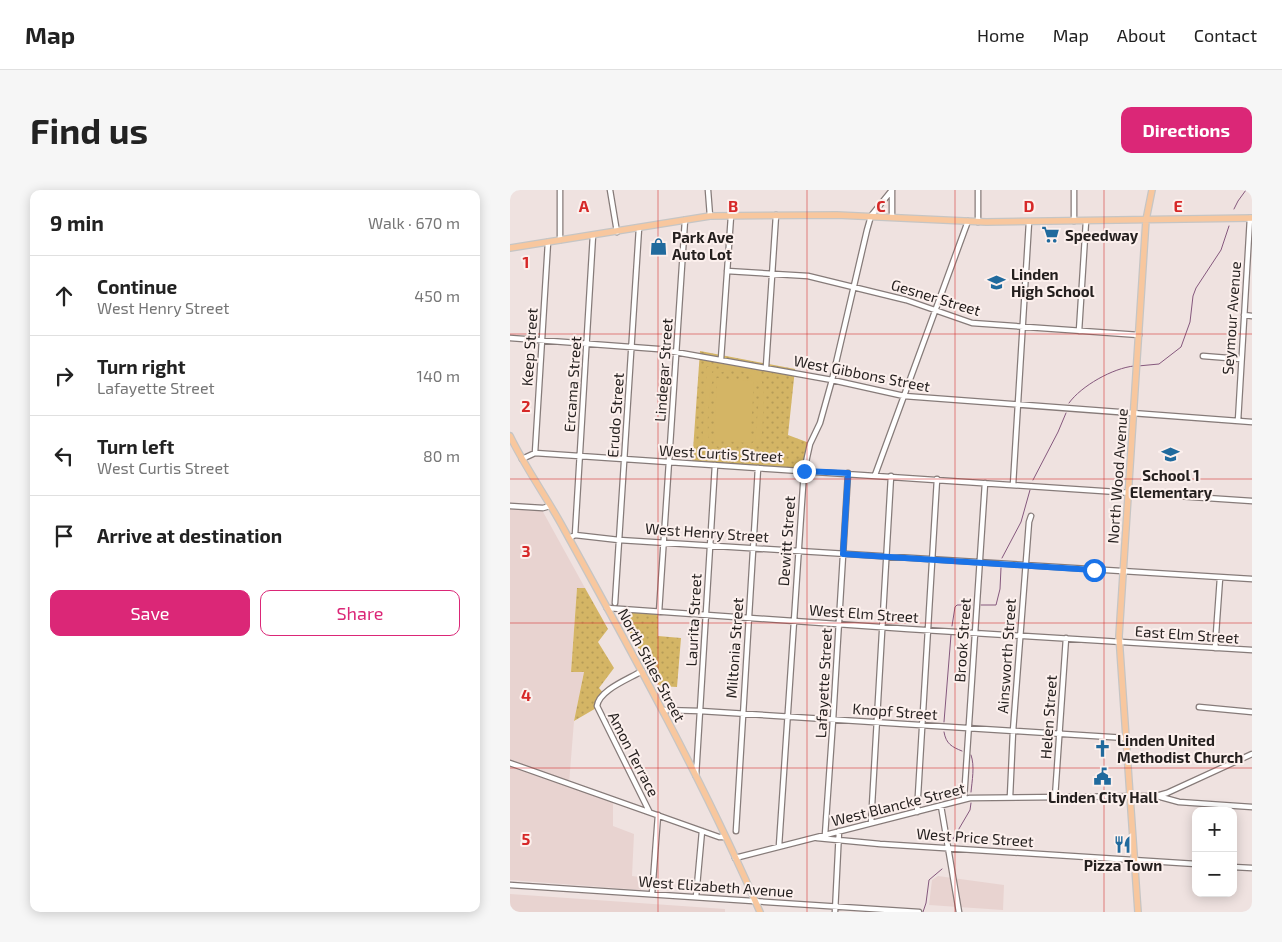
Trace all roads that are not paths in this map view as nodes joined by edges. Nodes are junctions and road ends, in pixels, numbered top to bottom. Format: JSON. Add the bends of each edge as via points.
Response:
{"nodes":[{"id":1,"x":560,"y":190,"type":"edge"},
{"id":2,"x":610,"y":190,"type":"edge"},
{"id":3,"x":708,"y":190,"type":"edge"},
{"id":4,"x":978,"y":190,"type":"edge"},
{"id":5,"x":1074,"y":190,"type":"edge"},
{"id":6,"x":1152,"y":190,"type":"edge"},
{"id":7,"x":892,"y":191,"type":"edge"},
{"id":8,"x":776,"y":215,"type":"junction"},
{"id":9,"x":710,"y":216,"type":"junction"},
{"id":10,"x":731,"y":216,"type":"junction"},
{"id":11,"x":871,"y":216,"type":"junction"},
{"id":12,"x":892,"y":217,"type":"junction"},
{"id":13,"x":1251,"y":218,"type":"edge"},
{"id":14,"x":685,"y":220,"type":"junction"},
{"id":15,"x":1146,"y":220,"type":"junction"},
{"id":16,"x":968,"y":221,"type":"junction"},
{"id":17,"x":1074,"y":221,"type":"junction"},
{"id":18,"x":1086,"y":221,"type":"junction"},
{"id":19,"x":978,"y":222,"type":"junction"},
{"id":20,"x":1028,"y":222,"type":"junction"},
{"id":21,"x":639,"y":228,"type":"junction"},
{"id":22,"x":617,"y":232,"type":"junction"},
{"id":23,"x":593,"y":235,"type":"junction"},
{"id":24,"x":560,"y":240,"type":"junction"},
{"id":25,"x":548,"y":242,"type":"junction"},
{"id":26,"x":510,"y":248,"type":"edge"},
{"id":27,"x":727,"y":271,"type":"junction"},
{"id":28,"x":772,"y":273,"type":"junction"},
{"id":29,"x":854,"y":287,"type":"junction"},
{"id":30,"x":936,"y":310,"type":"junction"},
{"id":31,"x":1244,"y":315,"type":"junction"},
{"id":32,"x":1252,"y":316,"type":"edge"},
{"id":33,"x":1022,"y":328,"type":"junction"},
{"id":34,"x":1079,"y":331,"type":"junction"},
{"id":35,"x":1139,"y":335,"type":"junction"},
{"id":36,"x":510,"y":338,"type":"edge"},
{"id":37,"x":542,"y":340,"type":"junction"},
{"id":38,"x":587,"y":344,"type":"junction"},
{"id":39,"x":631,"y":347,"type":"junction"},
{"id":40,"x":676,"y":352,"type":"junction"},
{"id":41,"x":1203,"y":356,"type":"dead end"},
{"id":42,"x":720,"y":359,"type":"junction"},
{"id":43,"x":1241,"y":360,"type":"junction"},
{"id":44,"x":766,"y":367,"type":"junction"},
{"id":45,"x":832,"y":380,"type":"junction"},
{"id":46,"x":904,"y":396,"type":"junction"},
{"id":47,"x":1018,"y":406,"type":"junction"},
{"id":48,"x":1134,"y":413,"type":"junction"},
{"id":49,"x":1238,"y":421,"type":"junction"},
{"id":50,"x":1252,"y":422,"type":"edge"},
{"id":51,"x":510,"y":436,"type":"edge"},
{"id":52,"x":535,"y":453,"type":"junction"},
{"id":53,"x":580,"y":456,"type":"junction"},
{"id":54,"x":522,"y":459,"type":"junction"},
{"id":55,"x":624,"y":460,"type":"junction"},
{"id":56,"x":669,"y":463,"type":"junction"},
{"id":57,"x":714,"y":465,"type":"junction"},
{"id":58,"x":758,"y":468,"type":"junction"},
{"id":59,"x":804,"y":471,"type":"junction"},
{"id":60,"x":848,"y":473,"type":"junction"},
{"id":61,"x":875,"y":475,"type":"junction"},
{"id":62,"x":891,"y":476,"type":"junction"},
{"id":63,"x":938,"y":479,"type":"junction"},
{"id":64,"x":985,"y":483,"type":"junction"},
{"id":65,"x":1013,"y":485,"type":"junction"},
{"id":66,"x":1129,"y":493,"type":"junction"},
{"id":67,"x":1252,"y":501,"type":"edge"},
{"id":68,"x":510,"y":506,"type":"edge"},
{"id":69,"x":550,"y":506,"type":"junction"},
{"id":70,"x":1031,"y":516,"type":"dead end"},
{"id":71,"x":572,"y":536,"type":"junction"},
{"id":72,"x":619,"y":540,"type":"junction"},
{"id":73,"x":664,"y":542,"type":"junction"},
{"id":74,"x":710,"y":545,"type":"junction"},
{"id":75,"x":753,"y":548,"type":"junction"},
{"id":76,"x":798,"y":551,"type":"junction"},
{"id":77,"x":843,"y":554,"type":"junction"},
{"id":78,"x":887,"y":556,"type":"junction"},
{"id":79,"x":932,"y":560,"type":"junction"},
{"id":80,"x":980,"y":562,"type":"junction"},
{"id":81,"x":1026,"y":566,"type":"junction"},
{"id":82,"x":1124,"y":572,"type":"junction"},
{"id":83,"x":1220,"y":578,"type":"junction"},
{"id":84,"x":1252,"y":579,"type":"edge"},
{"id":85,"x":615,"y":603,"type":"dead end"},
{"id":86,"x":607,"y":608,"type":"junction"},
{"id":87,"x":659,"y":612,"type":"junction"},
{"id":88,"x":706,"y":615,"type":"junction"},
{"id":89,"x":748,"y":618,"type":"junction"},
{"id":90,"x":793,"y":621,"type":"junction"},
{"id":91,"x":839,"y":624,"type":"junction"},
{"id":92,"x":882,"y":627,"type":"junction"},
{"id":93,"x":928,"y":630,"type":"junction"},
{"id":94,"x":975,"y":633,"type":"junction"},
{"id":95,"x":1020,"y":636,"type":"junction"},
{"id":96,"x":1066,"y":638,"type":"junction"},
{"id":97,"x":1120,"y":642,"type":"junction"},
{"id":98,"x":1216,"y":648,"type":"junction"},
{"id":99,"x":1252,"y":650,"type":"edge"},
{"id":100,"x":642,"y":672,"type":"junction"},
{"id":101,"x":1199,"y":707,"type":"dead end"},
{"id":102,"x":663,"y":710,"type":"junction"},
{"id":103,"x":700,"y":711,"type":"junction"},
{"id":104,"x":1252,"y":712,"type":"edge"},
{"id":105,"x":742,"y":714,"type":"junction"},
{"id":106,"x":787,"y":717,"type":"junction"},
{"id":107,"x":834,"y":720,"type":"junction"},
{"id":108,"x":877,"y":722,"type":"junction"},
{"id":109,"x":922,"y":726,"type":"junction"},
{"id":110,"x":969,"y":728,"type":"junction"},
{"id":111,"x":1013,"y":731,"type":"junction"},
{"id":112,"x":1059,"y":734,"type":"junction"},
{"id":113,"x":1126,"y":738,"type":"junction"},
{"id":114,"x":1252,"y":754,"type":"edge"},
{"id":115,"x":510,"y":763,"type":"edge"},
{"id":116,"x":696,"y":777,"type":"junction"},
{"id":117,"x":1176,"y":789,"type":"junction"},
{"id":118,"x":1130,"y":796,"type":"junction"},
{"id":119,"x":1156,"y":796,"type":"junction"},
{"id":120,"x":1010,"y":797,"type":"junction"},
{"id":121,"x":1055,"y":797,"type":"junction"},
{"id":122,"x":964,"y":799,"type":"junction"},
{"id":123,"x":1179,"y":802,"type":"junction"},
{"id":124,"x":941,"y":806,"type":"junction"},
{"id":125,"x":1252,"y":807,"type":"edge"},
{"id":126,"x":649,"y":812,"type":"junction"},
{"id":127,"x":917,"y":812,"type":"junction"},
{"id":128,"x":658,"y":815,"type":"junction"},
{"id":129,"x":871,"y":823,"type":"junction"},
{"id":130,"x":702,"y":831,"type":"junction"},
{"id":131,"x":736,"y":831,"type":"dead end"},
{"id":132,"x":839,"y":831,"type":"junction"},
{"id":133,"x":825,"y":835,"type":"junction"},
{"id":134,"x":725,"y":837,"type":"junction"},
{"id":135,"x":814,"y":838,"type":"junction"},
{"id":136,"x":839,"y":840,"type":"junction"},
{"id":137,"x":779,"y":846,"type":"junction"},
{"id":138,"x":948,"y":848,"type":"junction"},
{"id":139,"x":735,"y":858,"type":"junction"},
{"id":140,"x":1134,"y":860,"type":"junction"},
{"id":141,"x":1192,"y":864,"type":"edge"},
{"id":142,"x":1237,"y":867,"type":"edge"},
{"id":143,"x":1252,"y":868,"type":"edge"},
{"id":144,"x":510,"y":885,"type":"edge"},
{"id":145,"x":652,"y":894,"type":"junction"},
{"id":146,"x":696,"y":897,"type":"junction"},
{"id":147,"x":756,"y":902,"type":"junction"},
{"id":148,"x":835,"y":909,"type":"edge"},
{"id":149,"x":760,"y":912,"type":"edge"},
{"id":150,"x":919,"y":912,"type":"edge"},
{"id":151,"x":958,"y":912,"type":"edge"},
{"id":152,"x":1138,"y":912,"type":"edge"}],
"edges":[{"from":1,"to":24,"type":"street"},
{"from":2,"to":22,"type":"street"},
{"from":3,"to":9,"type":"street"},
{"from":4,"to":19,"type":"street"},
{"from":5,"to":17,"type":"street"},
{"from":6,"to":15,"type":"main road","name":"North Wood Avenue"},
{"from":7,"to":11,"type":"street"},
{"from":7,"to":12,"type":"street"},
{"from":8,"to":10,"type":"main road"},
{"from":8,"to":11,"type":"main road"},
{"from":8,"to":28,"type":"street"},
{"from":9,"to":10,"type":"main road"},
{"from":9,"to":14,"type":"main road"},
{"from":10,"to":27,"type":"street"},
{"from":11,"to":12,"type":"main road"},
{"from":11,"to":29,"type":"street","name":"Dewitt Street"},
{"from":12,"to":16,"type":"main road"},
{"from":13,"to":15,"type":"main road"},
{"from":13,"to":31,"type":"street","name":"Seymour Avenue"},
{"from":14,"to":21,"type":"main road"},
{"from":14,"to":40,"type":"street","name":"Lindegar Street"},
{"from":15,"to":18,"type":"main road"},
{"from":15,"to":35,"type":"main road","name":"North Wood Avenue"},
{"from":16,"to":19,"type":"main road"},
{"from":16,"to":30,"type":"street"},
{"from":17,"to":18,"type":"main road"},
{"from":17,"to":20,"type":"main road"},
{"from":18,"to":34,"type":"street"},
{"from":19,"to":20,"type":"main road"},
{"from":20,"to":33,"type":"street"},
{"from":21,"to":22,"type":"main road"},
{"from":21,"to":39,"type":"street","name":"Erudo Street"},
{"from":22,"to":23,"type":"main road"},
{"from":23,"to":24,"type":"main road"},
{"from":23,"to":38,"type":"street","name":"Ercama Street"},
{"from":24,"to":25,"type":"main road"},
{"from":25,"to":26,"type":"main road"},
{"from":25,"to":37,"type":"street","name":"Keep Street"},
{"from":27,"to":28,"type":"street","name":"Gesner Street"},
{"from":27,"to":42,"type":"street"},
{"from":28,"to":29,"type":"street","name":"Gesner Street","via":[[808,276]]},
{"from":28,"to":44,"type":"street"},
{"from":29,"to":30,"type":"street","name":"Gesner Street"},
{"from":29,"to":45,"type":"street","name":"Dewitt Street"},
{"from":30,"to":33,"type":"street","name":"Gesner Street","via":[[972,323]]},
{"from":30,"to":46,"type":"street"},
{"from":31,"to":32,"type":"street"},
{"from":31,"to":43,"type":"street","name":"Seymour Avenue"},
{"from":33,"to":34,"type":"street","name":"Gesner Street"},
{"from":33,"to":47,"type":"street"},
{"from":34,"to":35,"type":"street","name":"Gesner Street"},
{"from":35,"to":48,"type":"main road","name":"North Wood Avenue"},
{"from":36,"to":37,"type":"street","name":"West Gibbons Street"},
{"from":37,"to":38,"type":"street","name":"West Gibbons Street"},
{"from":37,"to":52,"type":"street","name":"Keep Street"},
{"from":38,"to":39,"type":"street","name":"West Gibbons Street"},
{"from":38,"to":53,"type":"street","name":"Ercama Street"},
{"from":39,"to":40,"type":"street","name":"West Gibbons Street"},
{"from":39,"to":55,"type":"street","name":"Erudo Street"},
{"from":40,"to":42,"type":"street","name":"West Gibbons Street"},
{"from":40,"to":56,"type":"street","name":"Lindegar Street"},
{"from":41,"to":43,"type":"street"},
{"from":42,"to":44,"type":"street","name":"West Gibbons Street"},
{"from":43,"to":49,"type":"street","name":"Seymour Avenue"},
{"from":44,"to":45,"type":"street","name":"West Gibbons Street"},
{"from":45,"to":46,"type":"street","name":"West Gibbons Street"},
{"from":45,"to":59,"type":"street","name":"Dewitt Street"},
{"from":46,"to":47,"type":"street","name":"West Gibbons Street"},
{"from":46,"to":61,"type":"street"},
{"from":47,"to":48,"type":"street","name":"West Gibbons Street"},
{"from":47,"to":65,"type":"street"},
{"from":48,"to":49,"type":"street","name":"West Gibbons Street"},
{"from":48,"to":66,"type":"main road","name":"North Wood Avenue"},
{"from":49,"to":50,"type":"street","name":"West Gibbons Street"},
{"from":51,"to":54,"type":"main road","name":"North Stiles Street"},
{"from":52,"to":53,"type":"street","name":"West Curtis Street"},
{"from":52,"to":54,"type":"street","name":"West Curtis Street"},
{"from":53,"to":55,"type":"street","name":"West Curtis Street"},
{"from":53,"to":71,"type":"street","name":"Ercama Street"},
{"from":54,"to":69,"type":"main road","name":"North Stiles Street"},
{"from":55,"to":56,"type":"street","name":"West Curtis Street"},
{"from":55,"to":72,"type":"street","name":"Erudo Street"},
{"from":56,"to":57,"type":"street","name":"West Curtis Street"},
{"from":56,"to":73,"type":"street","name":"Lindegar Street"},
{"from":57,"to":58,"type":"street","name":"West Curtis Street"},
{"from":57,"to":74,"type":"street","name":"Laurita Street"},
{"from":58,"to":59,"type":"street","name":"West Curtis Street"},
{"from":58,"to":75,"type":"street","name":"Miltonia Street"},
{"from":59,"to":60,"type":"street","name":"West Curtis Street"},
{"from":59,"to":76,"type":"street","name":"Dewitt Street"},
{"from":60,"to":61,"type":"street","name":"West Curtis Street"},
{"from":60,"to":77,"type":"street","name":"Lafayette Street"},
{"from":61,"to":62,"type":"street","name":"West Curtis Street"},
{"from":62,"to":63,"type":"street","name":"West Curtis Street"},
{"from":62,"to":78,"type":"street"},
{"from":63,"to":64,"type":"street","name":"West Curtis Street"},
{"from":63,"to":79,"type":"street"},
{"from":64,"to":65,"type":"street","name":"West Curtis Street"},
{"from":64,"to":80,"type":"street","name":"Brook Street"},
{"from":65,"to":66,"type":"street","name":"West Curtis Street"},
{"from":66,"to":67,"type":"street","name":"West Curtis Street"},
{"from":66,"to":82,"type":"main road","name":"North Wood Avenue"},
{"from":68,"to":69,"type":"street"},
{"from":69,"to":71,"type":"main road","name":"North Stiles Street"},
{"from":70,"to":81,"type":"street","name":"Ainsworth Street"},
{"from":71,"to":72,"type":"street","name":"West Henry Street"},
{"from":71,"to":86,"type":"main road","name":"North Stiles Street"},
{"from":72,"to":73,"type":"street","name":"West Henry Street"},
{"from":72,"to":85,"type":"street","name":"Erudo Street"},
{"from":73,"to":74,"type":"street","name":"West Henry Street"},
{"from":73,"to":87,"type":"street","name":"Lindegar Street"},
{"from":74,"to":75,"type":"street","name":"West Henry Street"},
{"from":74,"to":88,"type":"street","name":"Laurita Street"},
{"from":75,"to":76,"type":"street","name":"West Henry Street"},
{"from":75,"to":89,"type":"street","name":"Miltonia Street"},
{"from":76,"to":77,"type":"street","name":"West Henry Street"},
{"from":76,"to":90,"type":"street","name":"Dewitt Street"},
{"from":77,"to":78,"type":"street","name":"West Henry Street"},
{"from":77,"to":91,"type":"street","name":"Lafayette Street"},
{"from":78,"to":79,"type":"street","name":"West Henry Street"},
{"from":78,"to":92,"type":"street"},
{"from":79,"to":80,"type":"street","name":"West Henry Street"},
{"from":79,"to":93,"type":"street"},
{"from":80,"to":81,"type":"street","name":"West Henry Street"},
{"from":80,"to":94,"type":"street","name":"Brook Street"},
{"from":81,"to":82,"type":"street","name":"West Henry Street"},
{"from":81,"to":95,"type":"street","name":"Ainsworth Street"},
{"from":82,"to":83,"type":"street","name":"West Henry Street"},
{"from":82,"to":97,"type":"main road","name":"North Wood Avenue"},
{"from":83,"to":84,"type":"street","name":"West Henry Street"},
{"from":83,"to":98,"type":"street"},
{"from":86,"to":87,"type":"street","name":"West Elm Street"},
{"from":86,"to":100,"type":"main road","name":"North Stiles Street"},
{"from":87,"to":88,"type":"street","name":"West Elm Street"},
{"from":88,"to":89,"type":"street","name":"West Elm Street"},
{"from":88,"to":103,"type":"street","name":"Laurita Street"},
{"from":89,"to":90,"type":"street","name":"West Elm Street"},
{"from":89,"to":105,"type":"street","name":"Miltonia Street"},
{"from":90,"to":91,"type":"street","name":"West Elm Street"},
{"from":90,"to":106,"type":"street","name":"Dewitt Street"},
{"from":91,"to":92,"type":"street","name":"West Elm Street"},
{"from":91,"to":107,"type":"street","name":"Lafayette Street"},
{"from":92,"to":93,"type":"street","name":"West Elm Street"},
{"from":92,"to":108,"type":"street"},
{"from":93,"to":94,"type":"street","name":"West Elm Street"},
{"from":93,"to":109,"type":"street"},
{"from":94,"to":95,"type":"street","name":"West Elm Street"},
{"from":94,"to":110,"type":"street","name":"Brook Street"},
{"from":95,"to":96,"type":"street","name":"West Elm Street"},
{"from":95,"to":111,"type":"street","name":"Ainsworth Street"},
{"from":96,"to":97,"type":"street","name":"West Elm Street"},
{"from":96,"to":112,"type":"street","name":"Helen Street"},
{"from":97,"to":98,"type":"street","name":"East Elm Street"},
{"from":97,"to":113,"type":"main road","name":"North Wood Avenue"},
{"from":98,"to":99,"type":"street","name":"East Elm Street"},
{"from":100,"to":102,"type":"main road","name":"North Stiles Street"},
{"from":100,"to":126,"type":"street","name":"Amon Terrace","via":[[606,692],[597,706]]},
{"from":101,"to":104,"type":"street"},
{"from":102,"to":103,"type":"street","name":"Knopf Street"},
{"from":102,"to":116,"type":"main road","name":"North Stiles Street"},
{"from":103,"to":105,"type":"street","name":"Knopf Street"},
{"from":103,"to":116,"type":"street","name":"Laurita Street"},
{"from":105,"to":106,"type":"street","name":"Knopf Street"},
{"from":105,"to":131,"type":"street","name":"Miltonia Street"},
{"from":106,"to":107,"type":"street","name":"Knopf Street"},
{"from":106,"to":137,"type":"street","name":"Dewitt Street"},
{"from":107,"to":108,"type":"street","name":"Knopf Street"},
{"from":107,"to":133,"type":"street","name":"Lafayette Street"},
{"from":108,"to":109,"type":"street","name":"Knopf Street"},
{"from":108,"to":129,"type":"street"},
{"from":109,"to":110,"type":"street","name":"Knopf Street"},
{"from":109,"to":127,"type":"street"},
{"from":110,"to":111,"type":"street","name":"Knopf Street"},
{"from":110,"to":122,"type":"street","name":"Brook Street"},
{"from":111,"to":112,"type":"street","name":"Knopf Street"},
{"from":111,"to":120,"type":"street","name":"Ainsworth Street"},
{"from":112,"to":113,"type":"street","name":"Knopf Street"},
{"from":112,"to":121,"type":"street","name":"Helen Street"},
{"from":113,"to":118,"type":"main road","name":"North Wood Avenue"},
{"from":114,"to":117,"type":"street"},
{"from":115,"to":126,"type":"street"},
{"from":116,"to":134,"type":"main road","name":"North Stiles Street"},
{"from":117,"to":119,"type":"street"},
{"from":117,"to":123,"type":"street","via":[[1174,795]]},
{"from":118,"to":119,"type":"street","name":"West Blancke Street"},
{"from":118,"to":121,"type":"street","name":"West Blancke Street"},
{"from":118,"to":140,"type":"main road","name":"North Wood Avenue"},
{"from":119,"to":123,"type":"street"},
{"from":120,"to":121,"type":"street","name":"West Blancke Street"},
{"from":120,"to":122,"type":"street","name":"West Blancke Street"},
{"from":122,"to":124,"type":"street","name":"West Blancke Street"},
{"from":123,"to":125,"type":"street"},
{"from":124,"to":127,"type":"street","name":"West Blancke Street"},
{"from":124,"to":138,"type":"street"},
{"from":126,"to":128,"type":"street"},
{"from":127,"to":129,"type":"street","name":"West Blancke Street"},
{"from":128,"to":130,"type":"street"},
{"from":128,"to":145,"type":"street"},
{"from":129,"to":132,"type":"street","name":"West Blancke Street"},
{"from":130,"to":134,"type":"street"},
{"from":130,"to":146,"type":"street"},
{"from":132,"to":133,"type":"street","name":"West Blancke Street"},
{"from":132,"to":136,"type":"street"},
{"from":133,"to":135,"type":"street","name":"West Blancke Street"},
{"from":134,"to":139,"type":"main road","name":"North Stiles Street"},
{"from":135,"to":136,"type":"street","name":"West Price Street"},
{"from":135,"to":137,"type":"street","name":"West Blancke Street"},
{"from":136,"to":138,"type":"street","name":"West Price Street"},
{"from":136,"to":148,"type":"street"},
{"from":137,"to":139,"type":"street","name":"West Blancke Street"},
{"from":138,"to":140,"type":"street","name":"West Price Street"},
{"from":138,"to":151,"type":"street"},
{"from":139,"to":147,"type":"main road","name":"North Stiles Street"},
{"from":140,"to":141,"type":"street","name":"West Price Street"},
{"from":140,"to":152,"type":"main road","name":"North Wood Avenue"},
{"from":142,"to":143,"type":"street"},
{"from":144,"to":145,"type":"street","name":"West Elizabeth Avenue"},
{"from":145,"to":146,"type":"street","name":"West Elizabeth Avenue"},
{"from":146,"to":147,"type":"street","name":"West Elizabeth Avenue"},
{"from":147,"to":148,"type":"street","name":"West Elizabeth Avenue"},
{"from":147,"to":149,"type":"main road","name":"North Stiles Street"},
{"from":148,"to":150,"type":"street","name":"West Elizabeth Avenue"}]}
